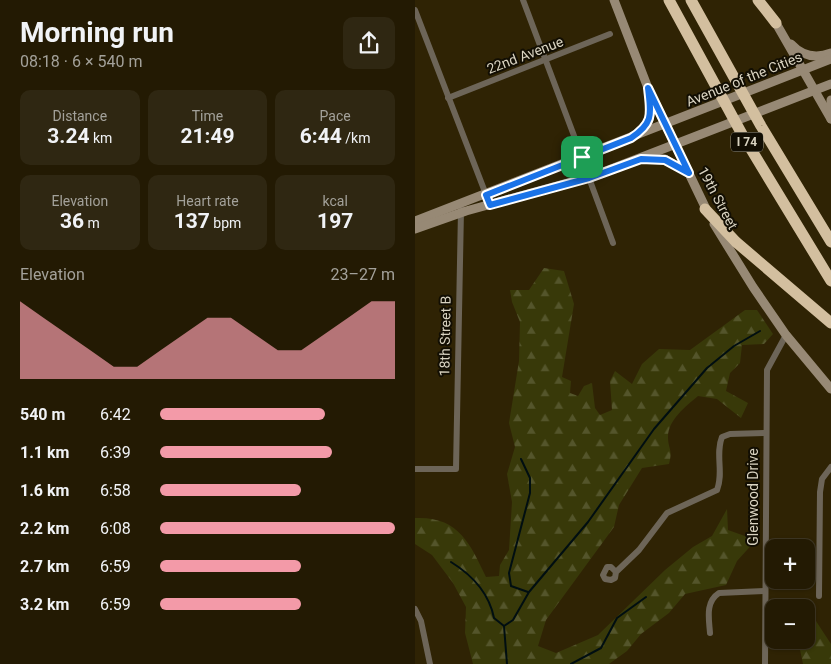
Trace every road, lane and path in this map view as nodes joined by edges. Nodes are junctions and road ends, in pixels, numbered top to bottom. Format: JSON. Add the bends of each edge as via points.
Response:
{"nodes":[{"id":1,"x":523,"y":0,"type":"edge"},
{"id":2,"x":614,"y":0,"type":"edge"},
{"id":3,"x":669,"y":0,"type":"edge"},
{"id":4,"x":691,"y":0,"type":"edge"},
{"id":5,"x":758,"y":0,"type":"edge"},
{"id":6,"x":763,"y":0,"type":"edge"},
{"id":7,"x":415,"y":10,"type":"edge"},
{"id":8,"x":779,"y":29,"type":"junction"},
{"id":9,"x":610,"y":34,"type":"dead end"},
{"id":10,"x":831,"y":53,"type":"edge"},
{"id":11,"x":831,"y":59,"type":"edge"},
{"id":12,"x":546,"y":61,"type":"junction"},
{"id":13,"x":803,"y":70,"type":"junction"},
{"id":14,"x":831,"y":84,"type":"edge"},
{"id":15,"x":648,"y":88,"type":"junction"},
{"id":16,"x":814,"y":90,"type":"junction"},
{"id":17,"x":448,"y":98,"type":"junction"},
{"id":18,"x":831,"y":100,"type":"edge"},
{"id":19,"x":831,"y":119,"type":"edge"},
{"id":20,"x":667,"y":124,"type":"junction"},
{"id":21,"x":631,"y":138,"type":"junction"},
{"id":22,"x":676,"y":145,"type":"junction"},
{"id":23,"x":582,"y":157,"type":"junction"},
{"id":24,"x":641,"y":159,"type":"junction"},
{"id":25,"x":689,"y":173,"type":"junction"},
{"id":26,"x":589,"y":178,"type":"junction"},
{"id":27,"x":486,"y":195,"type":"junction"},
{"id":28,"x":490,"y":205,"type":"junction"},
{"id":29,"x":461,"y":208,"type":"junction"},
{"id":30,"x":705,"y":209,"type":"junction"},
{"id":31,"x":415,"y":221,"type":"edge"},
{"id":32,"x":415,"y":229,"type":"edge"},
{"id":33,"x":831,"y":242,"type":"edge"},
{"id":34,"x":613,"y":243,"type":"dead end"},
{"id":35,"x":831,"y":281,"type":"edge"},
{"id":36,"x":831,"y":323,"type":"edge"},
{"id":37,"x":786,"y":335,"type":"junction"},
{"id":38,"x":831,"y":389,"type":"edge"},
{"id":39,"x":766,"y":433,"type":"junction"},
{"id":40,"x":831,"y":467,"type":"edge"},
{"id":41,"x":415,"y":469,"type":"edge"},
{"id":42,"x":616,"y":572,"type":"dead end"},
{"id":43,"x":765,"y":591,"type":"junction"},
{"id":44,"x":819,"y":596,"type":"dead end"},
{"id":45,"x":415,"y":609,"type":"edge"},
{"id":46,"x":710,"y":633,"type":"dead end"},
{"id":47,"x":430,"y":664,"type":"edge"},
{"id":48,"x":765,"y":664,"type":"edge"}],
"edges":[{"from":1,"to":12,"type":"street"},
{"from":2,"to":15,"type":"main road","name":"19th Street"},
{"from":3,"to":35,"type":"highway","number":"I 74","via":[[743,136]]},
{"from":4,"to":33,"type":"highway","number":"I 74","via":[[761,126]]},
{"from":5,"to":8,"type":"highway"},
{"from":6,"to":8,"type":"main road"},
{"from":7,"to":17,"type":"street"},
{"from":8,"to":10,"type":"main road","via":[[802,53],[812,56]]},
{"from":8,"to":13,"type":"main road"},
{"from":9,"to":12,"type":"street","name":"22nd Avenue"},
{"from":11,"to":13,"type":"main road","name":"Avenue of the Cities"},
{"from":12,"to":17,"type":"street","name":"22nd Avenue"},
{"from":12,"to":23,"type":"street"},
{"from":13,"to":16,"type":"main road"},
{"from":13,"to":20,"type":"main road","name":"Avenue of the Cities"},
{"from":14,"to":16,"type":"main road","name":"Avenue of the Cities"},
{"from":15,"to":20,"type":"main road","name":"19th Street"},
{"from":15,"to":21,"type":"main road","via":[[650,117],[644,130]]},
{"from":16,"to":19,"type":"main road"},
{"from":16,"to":22,"type":"main road","name":"Avenue of the Cities"},
{"from":17,"to":27,"type":"street"},
{"from":18,"to":19,"type":"main road"},
{"from":20,"to":21,"type":"main road","name":"Avenue of the Cities"},
{"from":20,"to":22,"type":"main road","name":"19th Street"},
{"from":21,"to":23,"type":"main road","name":"Avenue of the Cities"},
{"from":22,"to":24,"type":"main road","name":"Avenue of the Cities"},
{"from":22,"to":25,"type":"main road","name":"19th Street"},
{"from":23,"to":27,"type":"main road","name":"Avenue of the Cities"},
{"from":24,"to":25,"type":"main road","via":[[665,160]]},
{"from":24,"to":26,"type":"main road","name":"Avenue of the Cities"},
{"from":25,"to":30,"type":"main road","name":"19th Street"},
{"from":26,"to":28,"type":"main road","name":"Avenue of the Cities"},
{"from":26,"to":34,"type":"street"},
{"from":27,"to":28,"type":"street"},
{"from":27,"to":29,"type":"main road","name":"Avenue of the Cities"},
{"from":28,"to":29,"type":"main road","name":"Avenue of the Cities"},
{"from":29,"to":31,"type":"main road","name":"Avenue of the Cities"},
{"from":29,"to":32,"type":"main road","name":"Avenue of the Cities"},
{"from":29,"to":41,"type":"street","name":"18th Street B","via":[[456,469]]},
{"from":30,"to":36,"type":"highway","via":[[736,242]]},
{"from":30,"to":37,"type":"main road","name":"19th Street"},
{"from":37,"to":38,"type":"main road","name":"19th Street"},
{"from":37,"to":39,"type":"street","name":"Glenwood Drive","via":[[767,370]]},
{"from":39,"to":42,"type":"street","via":[[722,437],[717,490],[662,516],[639,550]]},
{"from":39,"to":43,"type":"street","name":"Glenwood Drive"},
{"from":40,"to":44,"type":"street","via":[[822,479],[820,492]]},
{"from":43,"to":46,"type":"street","via":[[714,596],[709,605]]},
{"from":43,"to":48,"type":"street","name":"Glenwood Drive"},
{"from":45,"to":47,"type":"street","via":[[421,621]]}]}
